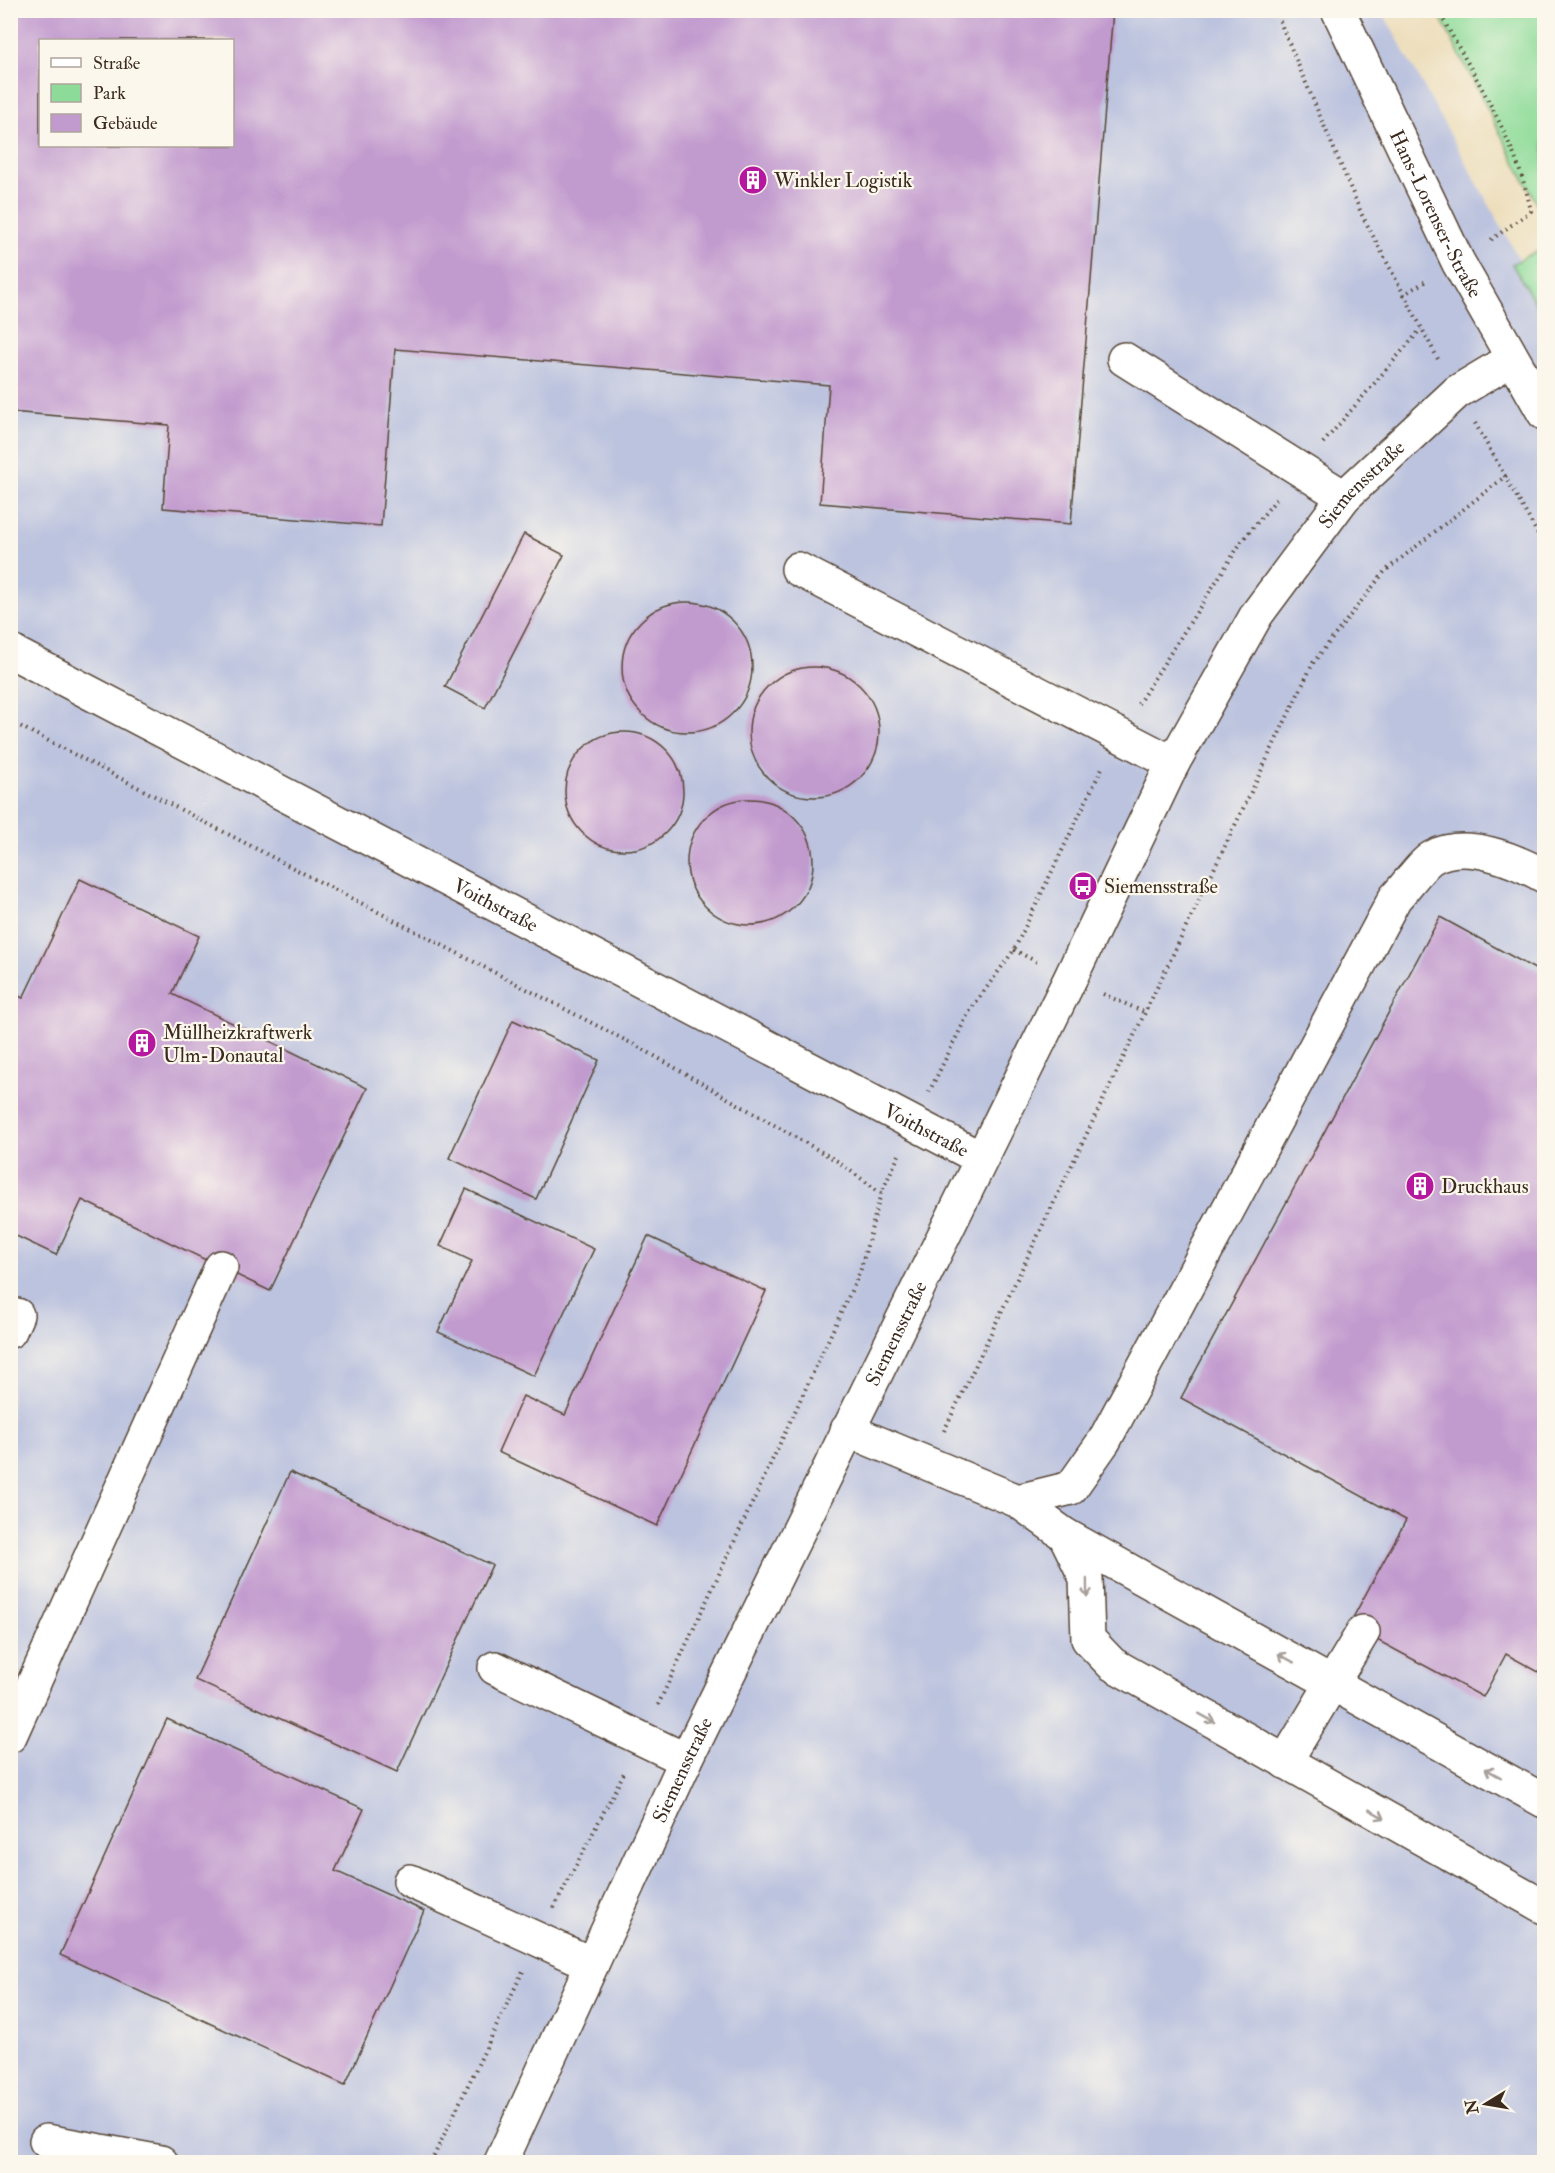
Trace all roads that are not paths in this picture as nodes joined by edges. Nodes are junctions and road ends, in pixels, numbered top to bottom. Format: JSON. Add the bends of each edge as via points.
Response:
{"nodes":[{"id":1,"x":1338,"y":10,"type":"edge"},
{"id":2,"x":1124,"y":359,"type":"dead end"},
{"id":3,"x":1512,"y":359,"type":"junction"},
{"id":4,"x":1545,"y":413,"type":"edge"},
{"id":5,"x":1344,"y":497,"type":"junction"},
{"id":6,"x":798,"y":569,"type":"dead end"},
{"id":7,"x":10,"y":651,"type":"edge"},
{"id":8,"x":1173,"y":763,"type":"junction"},
{"id":9,"x":1545,"y":876,"type":"edge"},
{"id":10,"x":980,"y":1158,"type":"junction"},
{"id":11,"x":221,"y":1267,"type":"dead end"},
{"id":12,"x":847,"y":1430,"type":"junction"},
{"id":13,"x":1018,"y":1501,"type":"junction"},
{"id":14,"x":1065,"y":1534,"type":"junction"},
{"id":15,"x":1363,"y":1632,"type":"dead end"},
{"id":16,"x":495,"y":1668,"type":"dead end"},
{"id":17,"x":1331,"y":1682,"type":"junction"},
{"id":18,"x":10,"y":1736,"type":"edge"},
{"id":19,"x":686,"y":1760,"type":"junction"},
{"id":20,"x":1285,"y":1762,"type":"junction"},
{"id":21,"x":1545,"y":1801,"type":"edge"},
{"id":22,"x":411,"y":1881,"type":"dead end"},
{"id":23,"x":1545,"y":1907,"type":"edge"},
{"id":24,"x":592,"y":1964,"type":"junction"},
{"id":25,"x":46,"y":2141,"type":"dead end"},
{"id":26,"x":161,"y":2163,"type":"edge"},
{"id":27,"x":501,"y":2163,"type":"edge"}],
"edges":[{"from":1,"to":3,"type":"street","name":"Hans-Lorenser-Straße","via":[[1458,262]]},
{"from":2,"to":5,"type":"street"},
{"from":3,"to":4,"type":"street","name":"Hans-Lorenser-Straße"},
{"from":3,"to":5,"type":"street","name":"Siemensstraße","via":[[1457,392]]},
{"from":5,"to":8,"type":"street","name":"Siemensstraße","via":[[1257,614]]},
{"from":6,"to":8,"type":"street"},
{"from":7,"to":10,"type":"street","name":"Voithstraße"},
{"from":8,"to":10,"type":"street","name":"Siemensstraße"},
{"from":9,"to":13,"type":"street","via":[[1473,848],[1433,857],[1395,898],[1104,1441],[1071,1488]]},
{"from":10,"to":12,"type":"street","name":"Siemensstraße"},
{"from":11,"to":18,"type":"street"},
{"from":12,"to":13,"type":"street"},
{"from":12,"to":19,"type":"street","name":"Siemensstraße"},
{"from":13,"to":14,"type":"street"},
{"from":17,"to":14,"type":"street","one_way":true},
{"from":14,"to":20,"type":"street","one_way":true,"via":[[1086,1578],[1088,1639],[1112,1664]]},
{"from":15,"to":17,"type":"street"},
{"from":16,"to":19,"type":"street"},
{"from":17,"to":20,"type":"street"},
{"from":21,"to":17,"type":"street","one_way":true},
{"from":19,"to":24,"type":"street","name":"Siemensstraße"},
{"from":20,"to":23,"type":"street","one_way":true},
{"from":22,"to":24,"type":"street"},
{"from":24,"to":27,"type":"street","name":"Siemensstraße"},
{"from":25,"to":26,"type":"street"}]}
